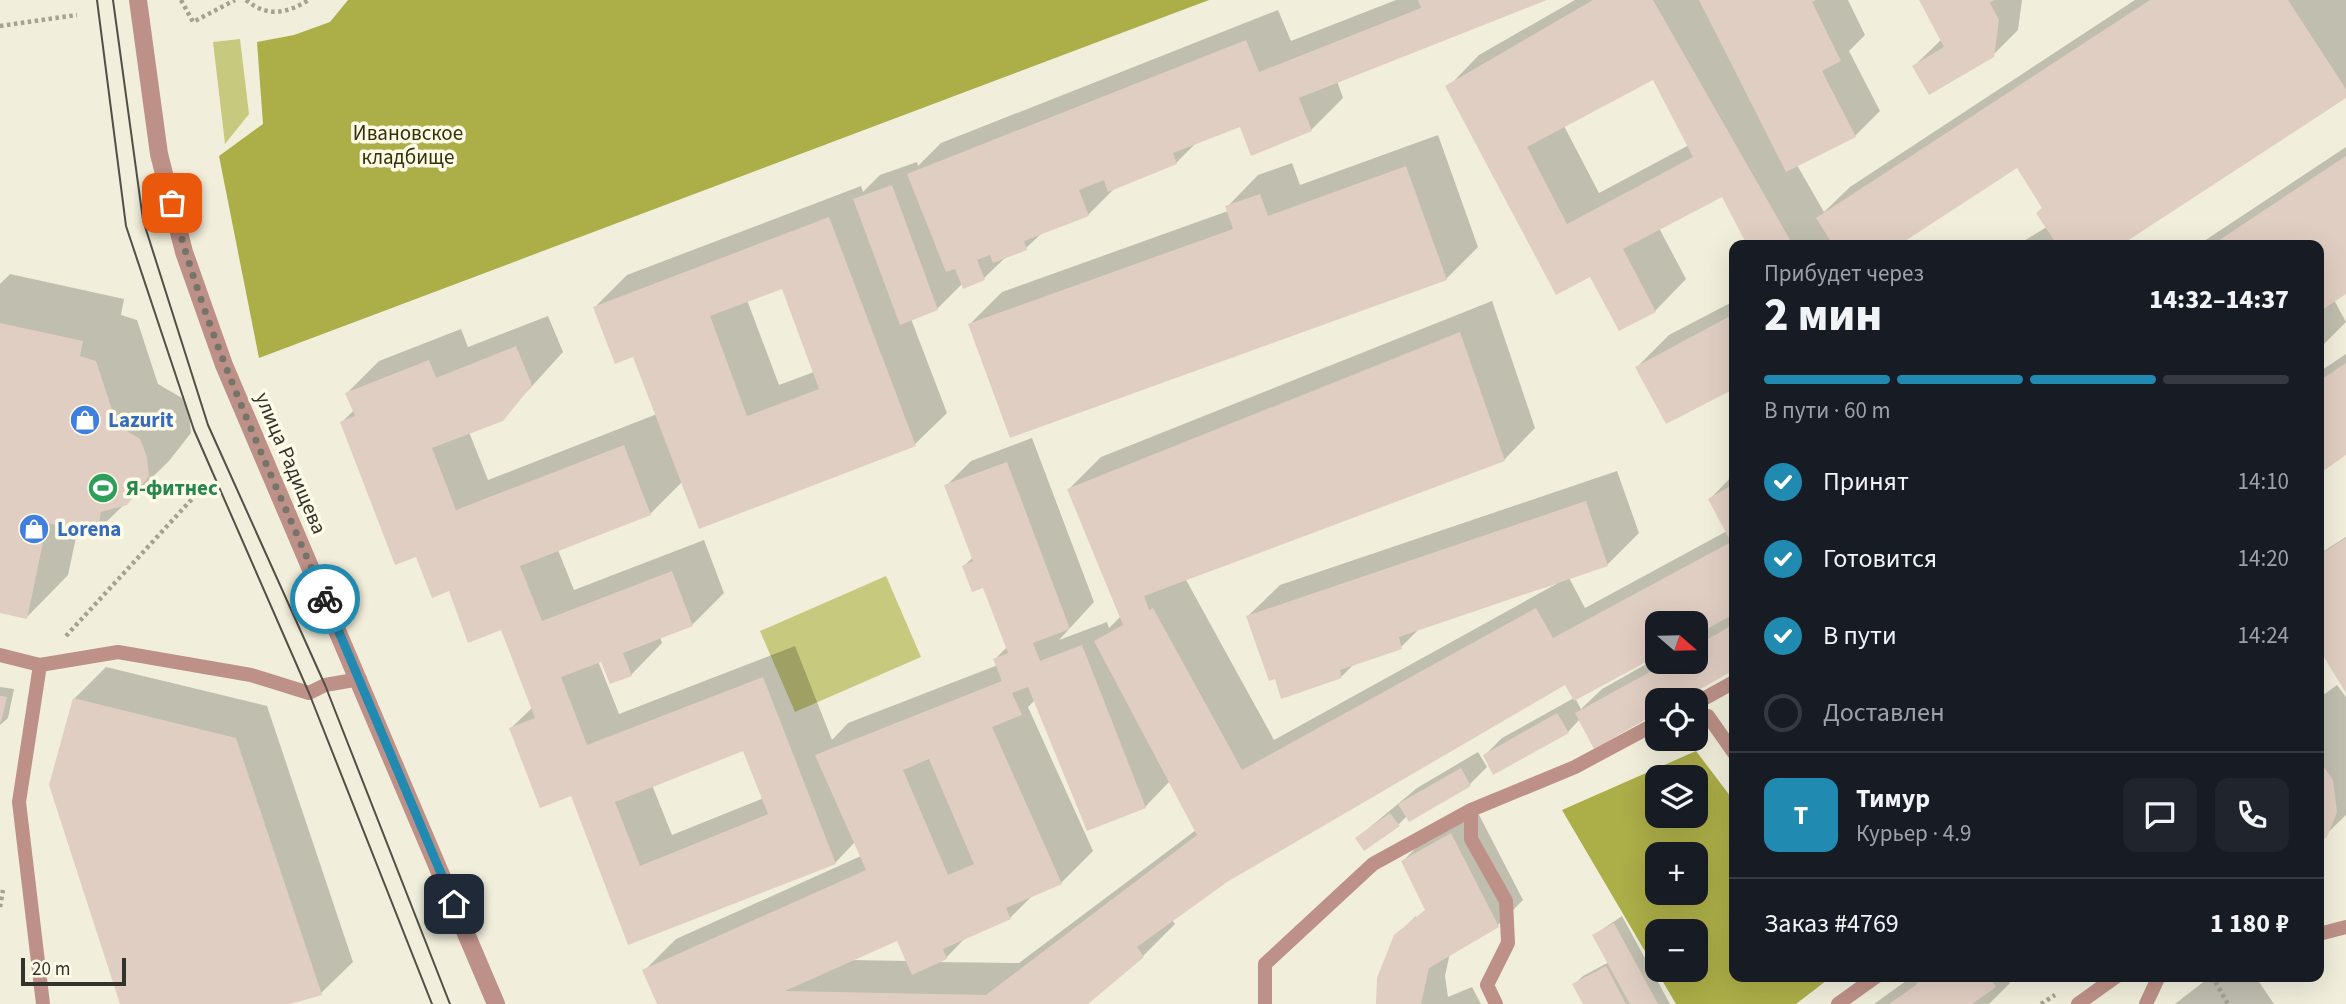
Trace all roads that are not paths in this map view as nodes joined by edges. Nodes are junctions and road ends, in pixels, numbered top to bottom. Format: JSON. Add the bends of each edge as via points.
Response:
{"nodes":[{"id":1,"x":138,"y":0,"type":"edge"},
{"id":2,"x":0,"y":655,"type":"edge"},
{"id":3,"x":40,"y":665,"type":"junction"},
{"id":4,"x":360,"y":679,"type":"junction"},
{"id":5,"x":1729,"y":685,"type":"edge"},
{"id":6,"x":1708,"y":696,"type":"edge"},
{"id":7,"x":1708,"y":716,"type":"dead end"},
{"id":8,"x":1645,"y":729,"type":"edge"},
{"id":9,"x":1729,"y":746,"type":"edge"},
{"id":10,"x":1471,"y":810,"type":"junction"},
{"id":11,"x":2346,"y":927,"type":"edge"},
{"id":12,"x":2324,"y":933,"type":"edge"},
{"id":13,"x":1869,"y":982,"type":"edge"},
{"id":14,"x":2109,"y":982,"type":"edge"},
{"id":15,"x":2156,"y":982,"type":"edge"},
{"id":16,"x":43,"y":1004,"type":"edge"},
{"id":17,"x":496,"y":1004,"type":"edge"},
{"id":18,"x":1265,"y":1004,"type":"edge"},
{"id":19,"x":1496,"y":1004,"type":"edge"},
{"id":20,"x":1838,"y":1004,"type":"edge"},
{"id":21,"x":2078,"y":1004,"type":"edge"},
{"id":22,"x":2146,"y":1004,"type":"edge"}],
"edges":[{"from":1,"to":4,"type":"street","name":"улица Радищева","via":[[159,154],[184,252],[224,365]]},
{"from":2,"to":3,"type":"lane"},
{"from":3,"to":4,"type":"lane","via":[[118,652],[251,675],[309,693]]},
{"from":3,"to":16,"type":"lane","via":[[19,802]]},
{"from":4,"to":17,"type":"street","name":"улица Радищева"},
{"from":5,"to":6,"type":"lane"},
{"from":7,"to":9,"type":"lane"},
{"from":8,"to":10,"type":"lane","via":[[1575,767]]},
{"from":10,"to":18,"type":"lane","via":[[1373,864],[1265,964]]},
{"from":10,"to":19,"type":"lane","via":[[1471,839],[1506,901],[1508,943],[1487,985]]},
{"from":11,"to":12,"type":"lane"},
{"from":13,"to":20,"type":"lane"},
{"from":14,"to":21,"type":"lane"},
{"from":15,"to":22,"type":"lane"}]}
